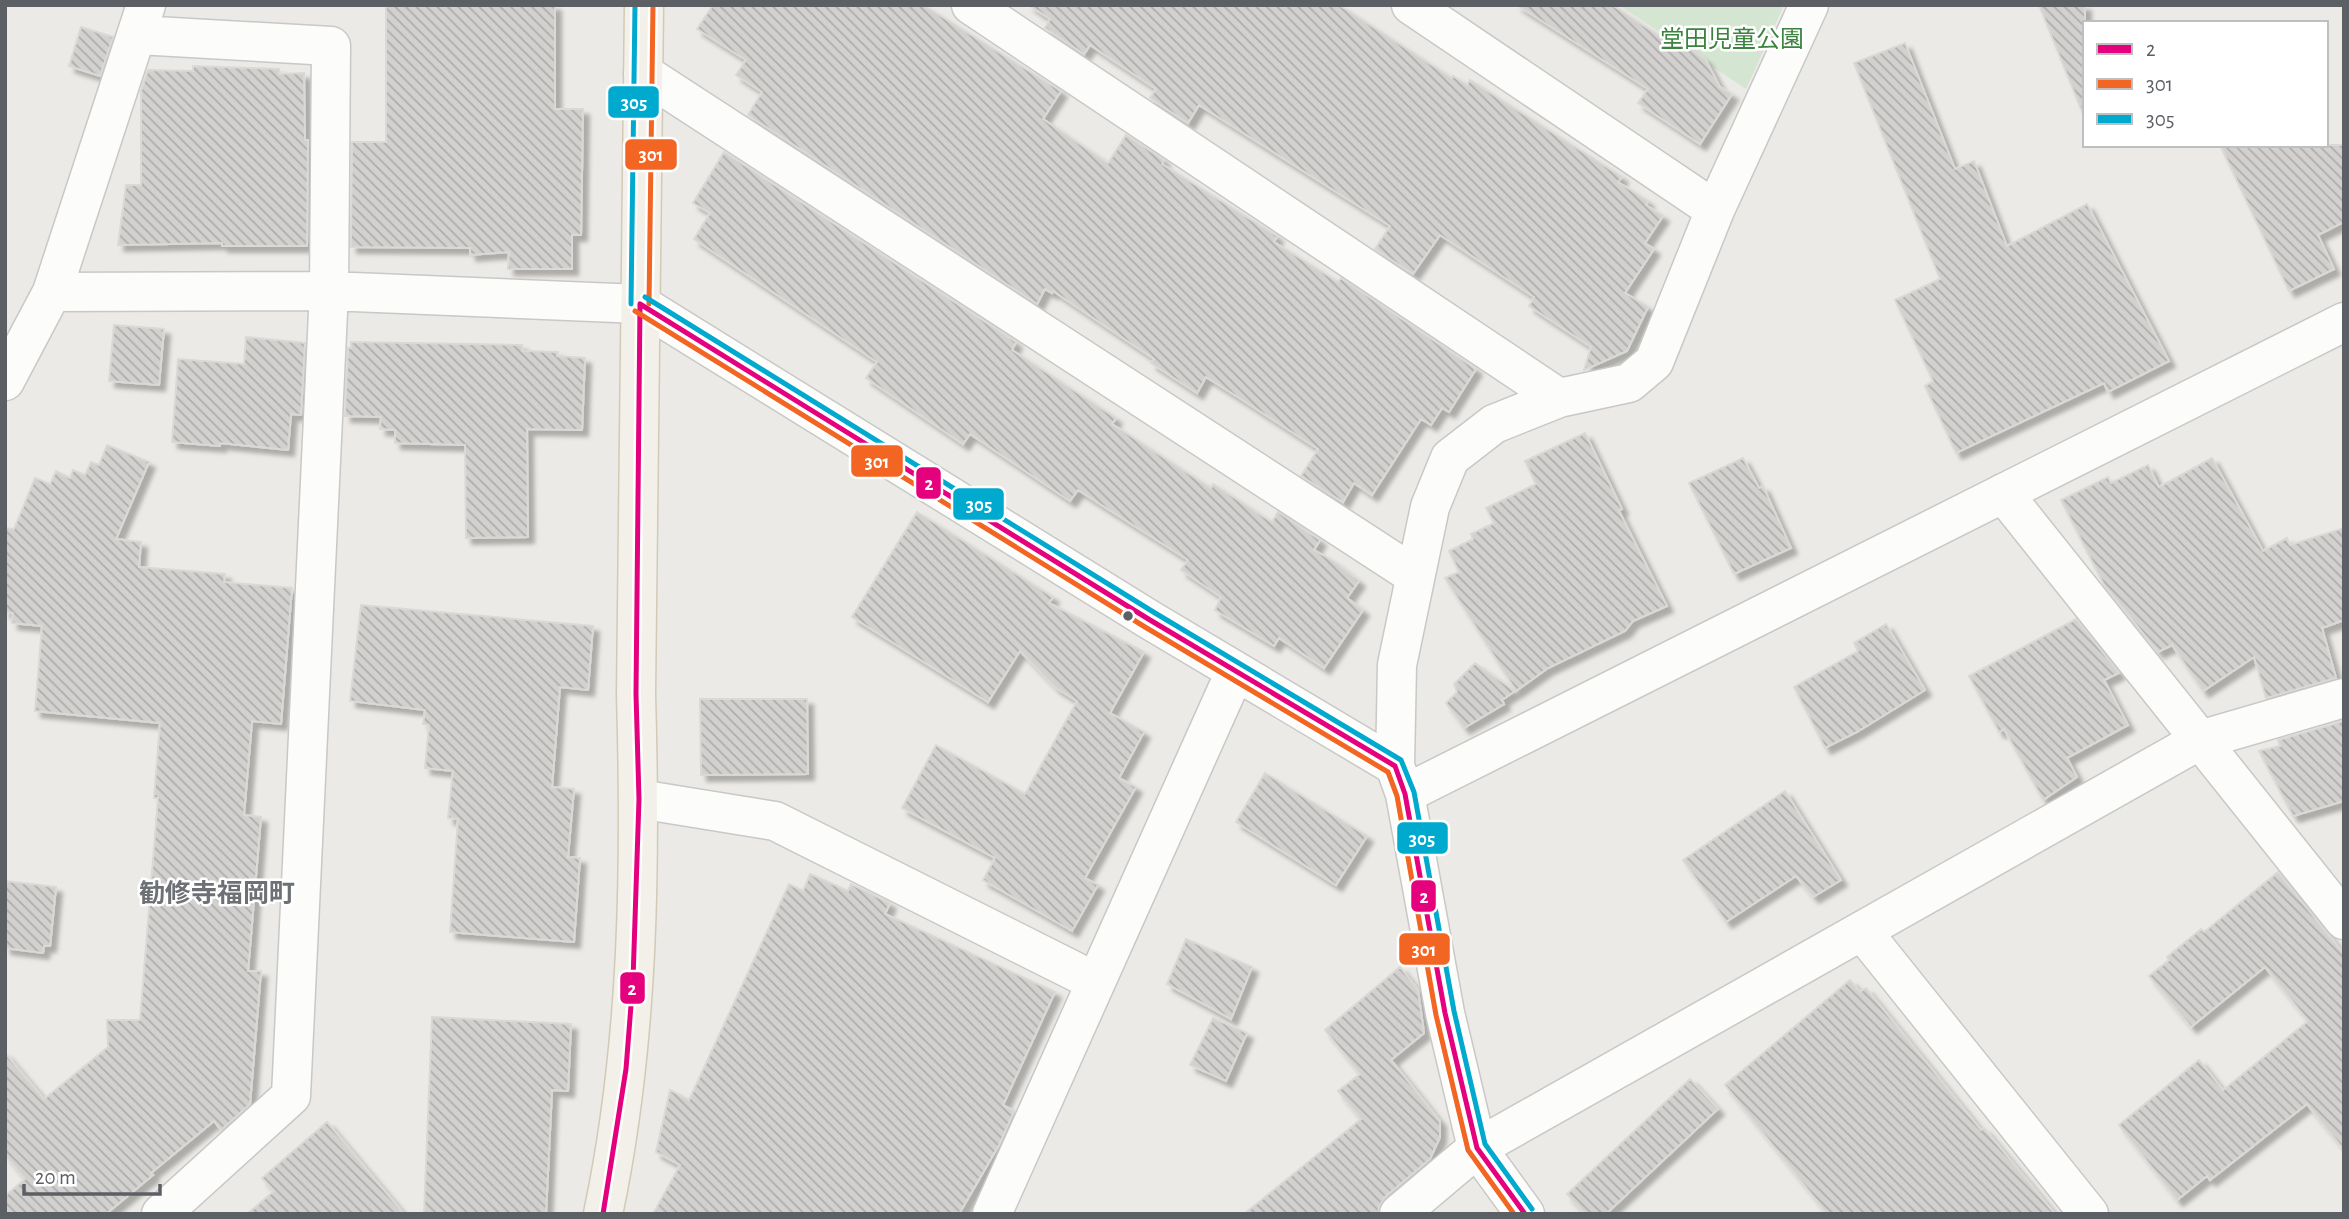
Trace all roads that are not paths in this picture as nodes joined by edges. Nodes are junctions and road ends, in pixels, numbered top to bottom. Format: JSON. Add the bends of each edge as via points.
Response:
{"nodes":[{"id":1,"x":643,"y":5,"type":"edge"},
{"id":2,"x":971,"y":5,"type":"edge"},
{"id":3,"x":1411,"y":5,"type":"edge"},
{"id":4,"x":1809,"y":5,"type":"edge"},
{"id":5,"x":142,"y":20,"type":"edge"},
{"id":6,"x":643,"y":73,"type":"junction"},
{"id":7,"x":1715,"y":209,"type":"junction"},
{"id":8,"x":329,"y":291,"type":"junction"},
{"id":9,"x":52,"y":292,"type":"junction"},
{"id":10,"x":640,"y":304,"type":"junction"},
{"id":11,"x":2344,"y":322,"type":"edge"},
{"id":12,"x":5,"y":381,"type":"edge"},
{"id":13,"x":1559,"y":398,"type":"junction"},
{"id":14,"x":2003,"y":493,"type":"junction"},
{"id":15,"x":1414,"y":575,"type":"junction"},
{"id":16,"x":1235,"y":672,"type":"junction"},
{"id":17,"x":2344,"y":698,"type":"edge"},
{"id":18,"x":2200,"y":740,"type":"junction"},
{"id":19,"x":1400,"y":780,"type":"junction"},
{"id":20,"x":639,"y":799,"type":"junction"},
{"id":21,"x":2344,"y":920,"type":"edge"},
{"id":22,"x":1862,"y":931,"type":"junction"},
{"id":23,"x":1096,"y":982,"type":"junction"},
{"id":24,"x":1478,"y":1148,"type":"junction"},
{"id":25,"x":161,"y":1214,"type":"edge"},
{"id":26,"x":603,"y":1214,"type":"edge"},
{"id":27,"x":992,"y":1214,"type":"edge"},
{"id":28,"x":1399,"y":1214,"type":"edge"},
{"id":29,"x":1525,"y":1214,"type":"edge"},
{"id":30,"x":2089,"y":1214,"type":"edge"}],
"edges":[{"from":1,"to":6,"type":"main road"},
{"from":2,"to":13,"type":"street"},
{"from":3,"to":7,"type":"street"},
{"from":4,"to":7,"type":"street"},
{"from":5,"to":8,"type":"street","via":[[331,46]]},
{"from":5,"to":9,"type":"street"},
{"from":6,"to":10,"type":"main road"},
{"from":6,"to":15,"type":"street"},
{"from":7,"to":13,"type":"street","via":[[1654,362],[1629,383]]},
{"from":8,"to":9,"type":"street"},
{"from":8,"to":10,"type":"street"},
{"from":8,"to":25,"type":"street","via":[[291,1096]]},
{"from":9,"to":12,"type":"street"},
{"from":10,"to":16,"type":"street"},
{"from":10,"to":20,"type":"main road"},
{"from":11,"to":14,"type":"street"},
{"from":13,"to":15,"type":"street","via":[[1494,424],[1450,458],[1430,507]]},
{"from":14,"to":18,"type":"street"},
{"from":14,"to":19,"type":"street"},
{"from":15,"to":19,"type":"street","via":[[1397,665]]},
{"from":16,"to":19,"type":"street"},
{"from":16,"to":23,"type":"street"},
{"from":17,"to":18,"type":"street"},
{"from":18,"to":21,"type":"street"},
{"from":18,"to":22,"type":"street"},
{"from":19,"to":24,"type":"street"},
{"from":20,"to":23,"type":"street","via":[[775,821]]},
{"from":20,"to":26,"type":"main road","via":[[626,1069]]},
{"from":22,"to":24,"type":"street"},
{"from":22,"to":30,"type":"street"},
{"from":23,"to":27,"type":"street"},
{"from":24,"to":28,"type":"street"},
{"from":24,"to":29,"type":"street"}]}
